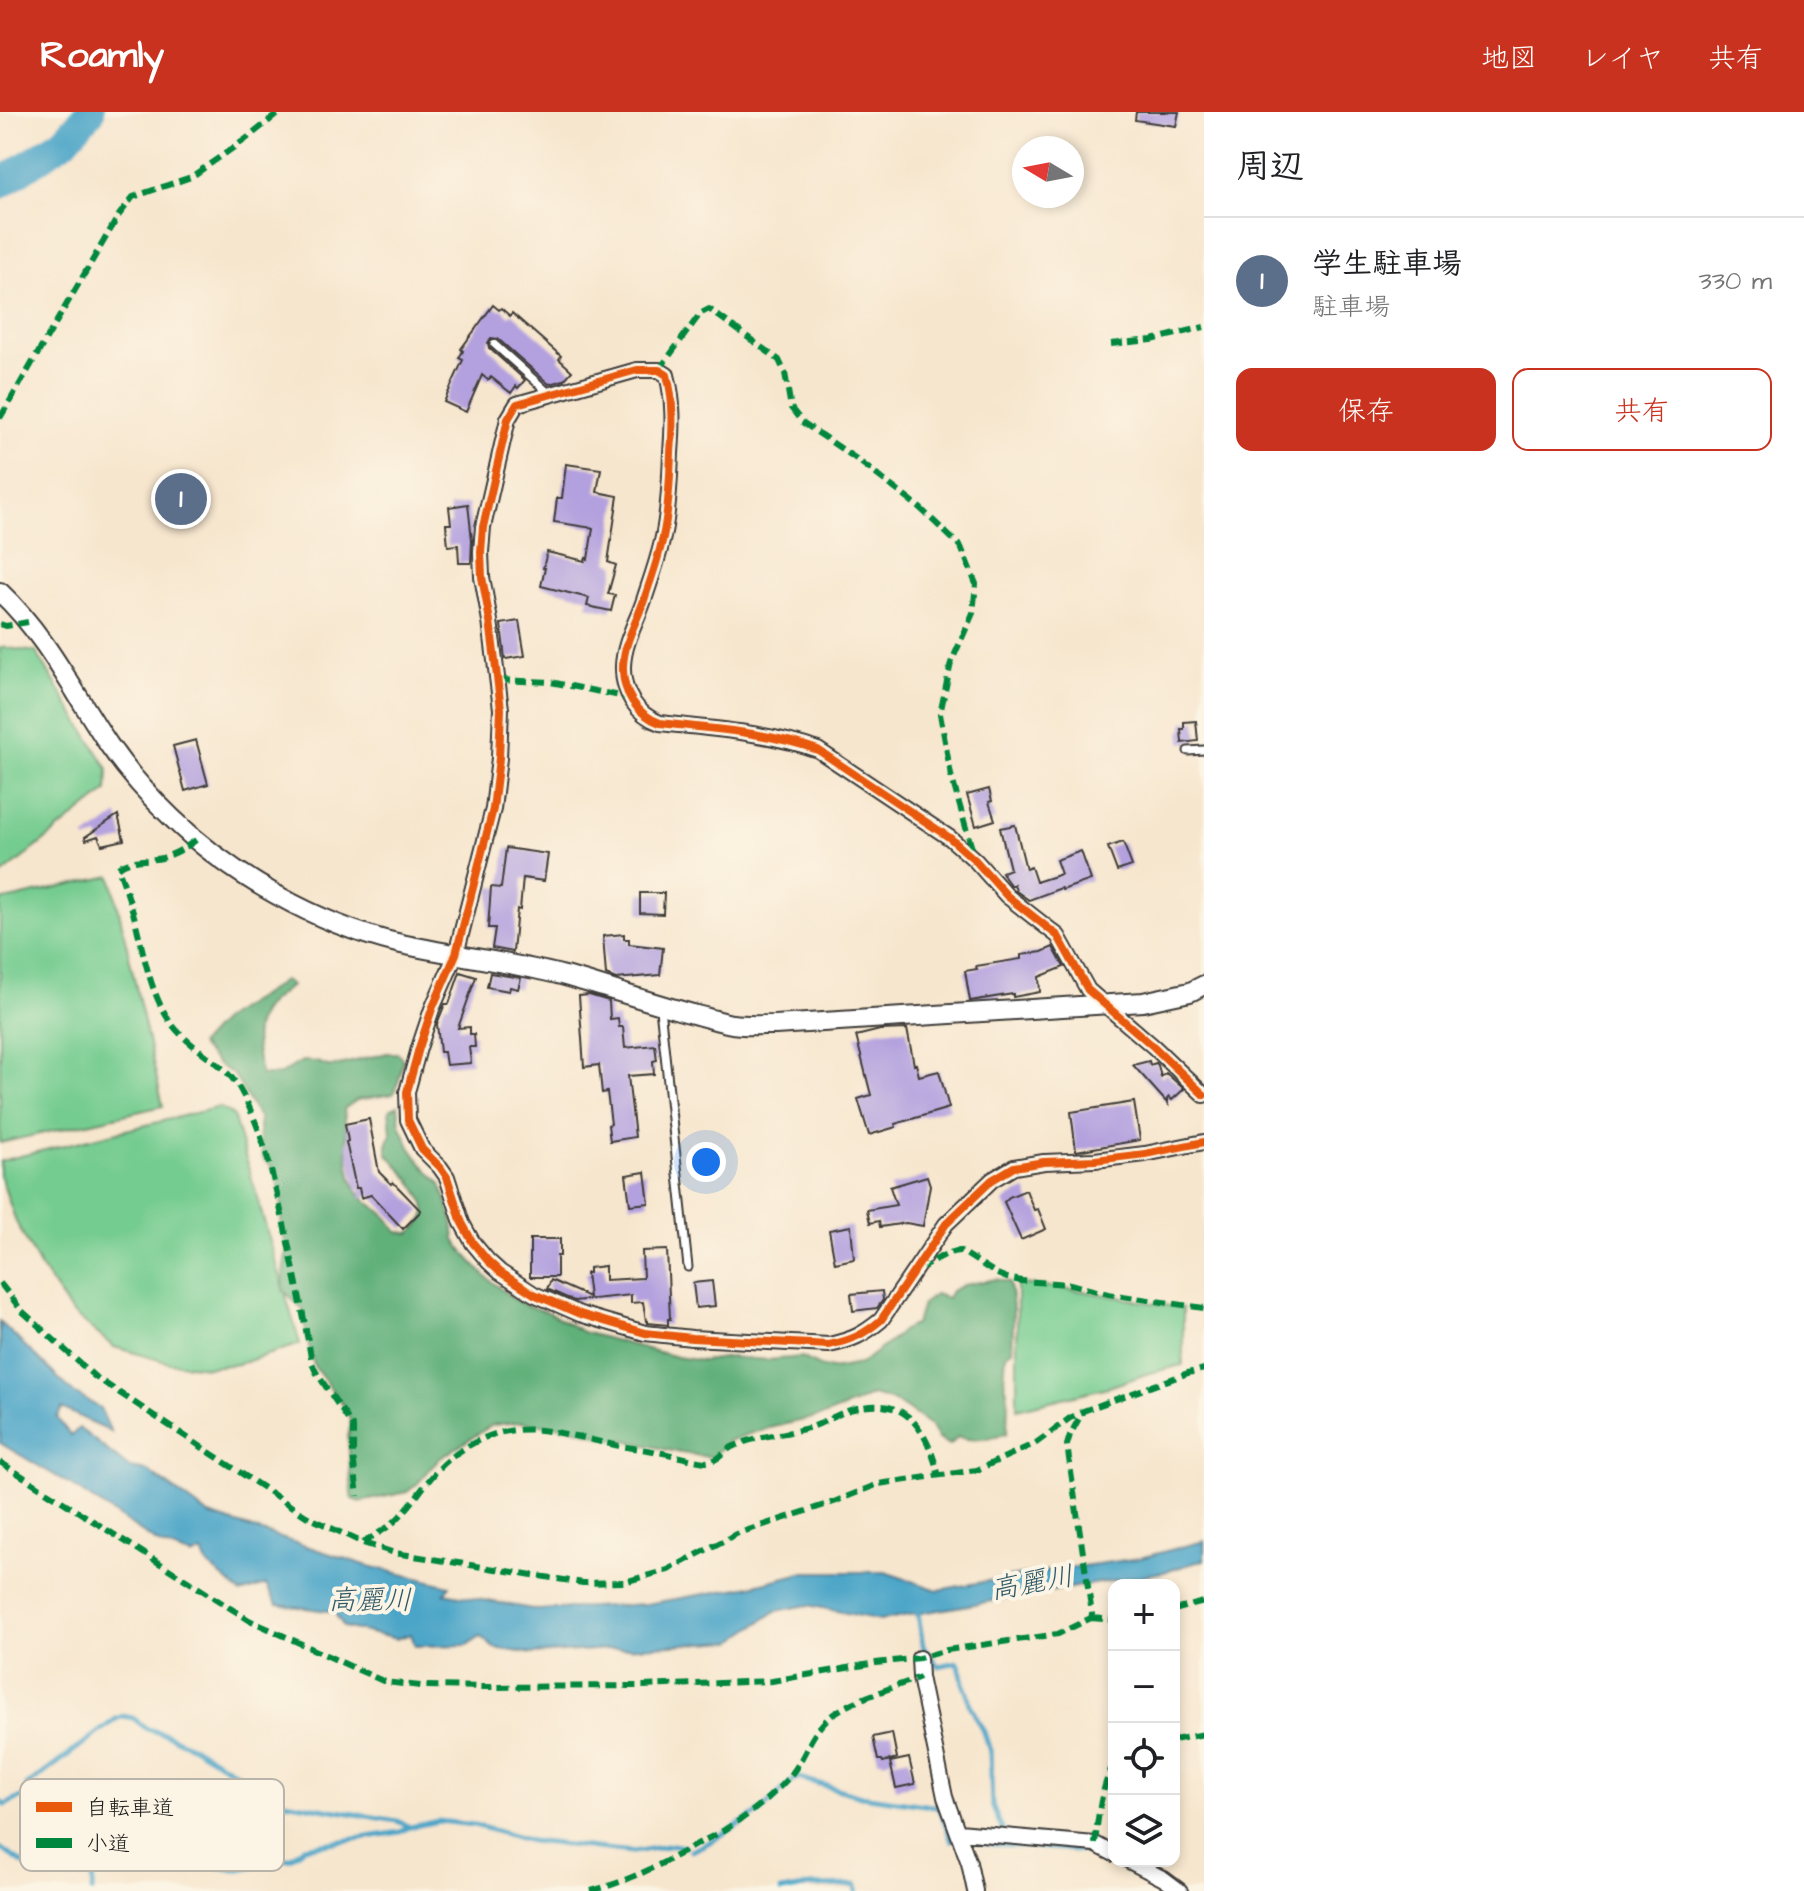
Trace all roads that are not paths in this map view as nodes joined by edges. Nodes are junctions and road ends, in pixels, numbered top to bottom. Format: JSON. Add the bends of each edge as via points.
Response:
{"nodes":[{"id":1,"x":494,"y":344,"type":"dead end"},
{"id":2,"x":550,"y":394,"type":"junction"},
{"id":3,"x":0,"y":592,"type":"edge"},
{"id":4,"x":1204,"y":750,"type":"edge"},
{"id":5,"x":1188,"y":751,"type":"dead end"},
{"id":6,"x":456,"y":954,"type":"junction"},
{"id":7,"x":1204,"y":985,"type":"edge"},
{"id":8,"x":1102,"y":1004,"type":"junction"},
{"id":9,"x":660,"y":1005,"type":"junction"},
{"id":10,"x":1204,"y":1095,"type":"edge"},
{"id":11,"x":1204,"y":1142,"type":"edge"},
{"id":12,"x":688,"y":1267,"type":"dead end"},
{"id":13,"x":919,"y":1658,"type":"dead end"},
{"id":14,"x":959,"y":1832,"type":"junction"},
{"id":15,"x":1108,"y":1851,"type":"edge"},
{"id":16,"x":1141,"y":1867,"type":"edge"},
{"id":17,"x":975,"y":1891,"type":"edge"},
{"id":18,"x":1180,"y":1891,"type":"edge"}],
"edges":[{"from":1,"to":2,"type":"lane"},
{"from":2,"to":6,"type":"street","via":[[517,404],[508,419],[483,527],[482,577],[501,709],[499,758],[493,809]]},
{"from":2,"to":8,"type":"street","via":[[637,370],[659,370],[671,387],[674,411],[664,535],[623,667],[636,709],[660,723],[754,734],[818,750],[975,860],[1007,896],[1058,936],[1088,990]]},
{"from":3,"to":6,"type":"street","via":[[37,634],[133,777],[196,840],[250,879],[335,922],[394,942]]},
{"from":4,"to":5,"type":"lane"},
{"from":6,"to":9,"type":"street","via":[[568,977]]},
{"from":6,"to":11,"type":"street","via":[[432,1009],[407,1092],[408,1120],[422,1149],[447,1177],[473,1243],[500,1272],[580,1314],[645,1333],[829,1345],[850,1341],[881,1320],[946,1224],[992,1180],[1014,1167],[1145,1154]]},
{"from":7,"to":8,"type":"street","via":[[1143,1002]]},
{"from":8,"to":9,"type":"street","via":[[775,1025],[732,1024]]},
{"from":8,"to":10,"type":"street"},
{"from":9,"to":12,"type":"lane"},
{"from":13,"to":14,"type":"street","via":[[945,1797]]},
{"from":14,"to":15,"type":"street","via":[[1095,1844]]},
{"from":14,"to":17,"type":"street"},
{"from":16,"to":18,"type":"street"}]}
